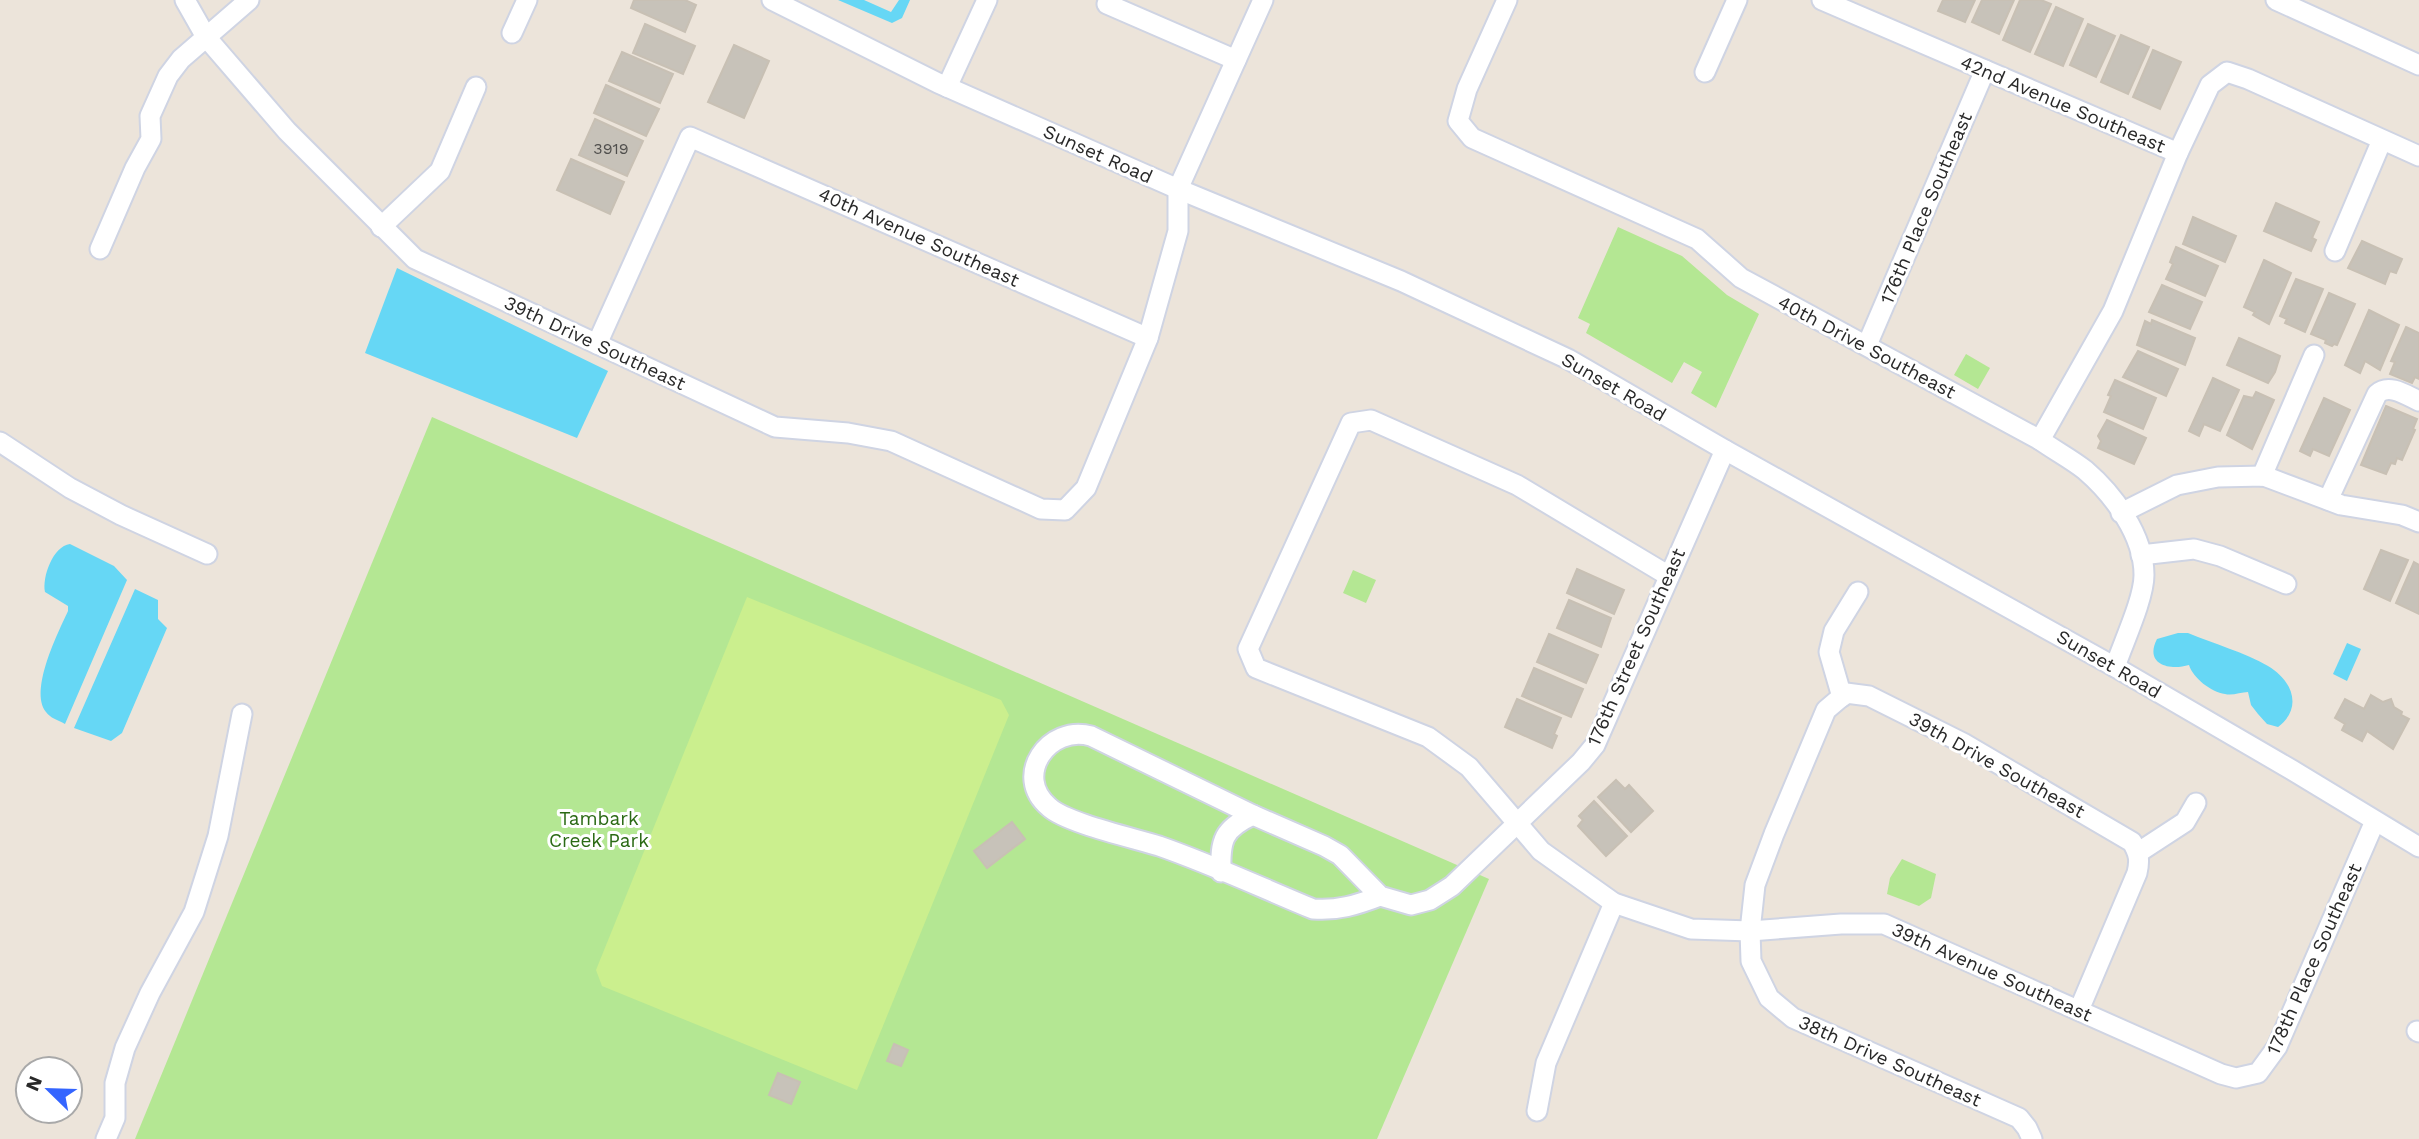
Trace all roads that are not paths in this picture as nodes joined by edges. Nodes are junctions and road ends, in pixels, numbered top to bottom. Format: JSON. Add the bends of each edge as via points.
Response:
{"nodes":[{"id":1,"x":185,"y":0,"type":"edge"},
{"id":2,"x":249,"y":0,"type":"edge"},
{"id":3,"x":527,"y":0,"type":"edge"},
{"id":4,"x":987,"y":0,"type":"edge"},
{"id":5,"x":1263,"y":0,"type":"edge"},
{"id":6,"x":1507,"y":0,"type":"edge"},
{"id":7,"x":1737,"y":0,"type":"edge"},
{"id":8,"x":1822,"y":0,"type":"edge"},
{"id":9,"x":2276,"y":0,"type":"edge"},
{"id":10,"x":784,"y":3,"type":"edge"},
{"id":11,"x":1107,"y":4,"type":"dead end"},
{"id":12,"x":512,"y":33,"type":"dead end"},
{"id":13,"x":206,"y":37,"type":"junction"},
{"id":14,"x":1236,"y":60,"type":"junction"},
{"id":15,"x":2419,"y":65,"type":"edge"},
{"id":16,"x":1985,"y":70,"type":"junction"},
{"id":17,"x":1705,"y":72,"type":"dead end"},
{"id":18,"x":476,"y":87,"type":"dead end"},
{"id":19,"x":947,"y":87,"type":"junction"},
{"id":20,"x":2382,"y":140,"type":"junction"},
{"id":21,"x":2178,"y":153,"type":"junction"},
{"id":22,"x":2419,"y":156,"type":"edge"},
{"id":23,"x":1178,"y":189,"type":"junction"},
{"id":24,"x":381,"y":227,"type":"junction"},
{"id":25,"x":100,"y":249,"type":"dead end"},
{"id":26,"x":2335,"y":251,"type":"dead end"},
{"id":27,"x":1148,"y":338,"type":"junction"},
{"id":28,"x":597,"y":344,"type":"junction"},
{"id":29,"x":1867,"y":345,"type":"junction"},
{"id":30,"x":2314,"y":355,"type":"dead end"},
{"id":31,"x":2419,"y":401,"type":"edge"},
{"id":32,"x":2040,"y":440,"type":"junction"},
{"id":33,"x":0,"y":442,"type":"edge"},
{"id":34,"x":1725,"y":450,"type":"junction"},
{"id":35,"x":2262,"y":476,"type":"junction"},
{"id":36,"x":2328,"y":500,"type":"junction"},
{"id":37,"x":2121,"y":513,"type":"junction"},
{"id":38,"x":2419,"y":522,"type":"edge"},
{"id":39,"x":207,"y":554,"type":"dead end"},
{"id":40,"x":2141,"y":555,"type":"junction"},
{"id":41,"x":1669,"y":576,"type":"junction"},
{"id":42,"x":2286,"y":584,"type":"dead end"},
{"id":43,"x":1858,"y":592,"type":"dead end"},
{"id":44,"x":2115,"y":667,"type":"junction"},
{"id":45,"x":1844,"y":695,"type":"junction"},
{"id":46,"x":242,"y":714,"type":"dead end"},
{"id":47,"x":2196,"y":803,"type":"dead end"},
{"id":48,"x":1253,"y":815,"type":"junction"},
{"id":49,"x":2375,"y":821,"type":"junction"},
{"id":50,"x":1518,"y":823,"type":"junction"},
{"id":51,"x":2419,"y":847,"type":"edge"},
{"id":52,"x":2139,"y":852,"type":"junction"},
{"id":53,"x":1221,"y":872,"type":"junction"},
{"id":54,"x":1380,"y":896,"type":"junction"},
{"id":55,"x":1614,"y":903,"type":"junction"},
{"id":56,"x":1749,"y":931,"type":"junction"},
{"id":57,"x":2079,"y":1010,"type":"junction"},
{"id":58,"x":2236,"y":1078,"type":"joint"},
{"id":59,"x":1538,"y":1111,"type":"dead end"},
{"id":60,"x":107,"y":1139,"type":"edge"},
{"id":61,"x":2032,"y":1139,"type":"edge"}],
"edges":[{"from":1,"to":13,"type":"street"},
{"from":2,"to":13,"type":"street"},
{"from":3,"to":12,"type":"street"},
{"from":4,"to":19,"type":"street"},
{"from":5,"to":14,"type":"street"},
{"from":6,"to":29,"type":"street","name":"40th Drive Southeast","via":[[1467,89],[1458,121],[1472,138],[1697,239],[1741,278]]},
{"from":7,"to":17,"type":"street"},
{"from":8,"to":16,"type":"street","name":"42nd Avenue Southeast"},
{"from":9,"to":15,"type":"street"},
{"from":10,"to":19,"type":"street","name":"Sunset Road"},
{"from":11,"to":14,"type":"street"},
{"from":13,"to":24,"type":"street","name":"39th Drive Southeast","via":[[287,131]]},
{"from":13,"to":25,"type":"street","via":[[168,76],[150,116],[151,139]]},
{"from":14,"to":23,"type":"street"},
{"from":16,"to":21,"type":"street","name":"42nd Avenue Southeast"},
{"from":16,"to":29,"type":"street","name":"176th Place Southeast"},
{"from":18,"to":24,"type":"street","via":[[440,171]]},
{"from":19,"to":23,"type":"street","name":"Sunset Road"},
{"from":20,"to":21,"type":"street","name":"42nd Avenue Southeast","via":[[2227,72],[2210,85]]},
{"from":20,"to":22,"type":"street","name":"42nd Avenue Southeast"},
{"from":20,"to":26,"type":"street"},
{"from":21,"to":32,"type":"street","via":[[2113,311]]},
{"from":23,"to":27,"type":"street","via":[[1178,231]]},
{"from":23,"to":34,"type":"street","name":"Sunset Road","via":[[1401,281],[1567,359]]},
{"from":24,"to":28,"type":"street","name":"39th Drive Southeast","via":[[415,259]]},
{"from":27,"to":28,"type":"street","name":"39th Drive Southeast","via":[[1086,488],[1065,510],[1041,509],[891,441],[775,427]]},
{"from":27,"to":28,"type":"street","name":"40th Avenue Southeast","via":[[690,137]]},
{"from":29,"to":32,"type":"street","name":"40th Drive Southeast"},
{"from":30,"to":35,"type":"street"},
{"from":31,"to":36,"type":"street","via":[[2389,388],[2377,394]]},
{"from":32,"to":37,"type":"street","name":"40th Drive Southeast","via":[[2084,470]]},
{"from":33,"to":39,"type":"street","via":[[71,488]]},
{"from":34,"to":41,"type":"street","name":"176th Street Southeast"},
{"from":34,"to":44,"type":"street","name":"Sunset Road"},
{"from":35,"to":36,"type":"street"},
{"from":35,"to":37,"type":"street","via":[[2218,477],[2177,485]]},
{"from":36,"to":38,"type":"street"},
{"from":37,"to":40,"type":"street","name":"40th Drive Southeast"},
{"from":40,"to":42,"type":"street","via":[[2194,549],[2220,555]]},
{"from":40,"to":44,"type":"street","name":"40th Drive Southeast","via":[[2144,576],[2140,595]]},
{"from":41,"to":50,"type":"street","name":"176th Street Southeast","via":[[1595,745]]},
{"from":41,"to":50,"type":"street","name":"39th Avenue Southeast","via":[[1517,485],[1371,420],[1351,423],[1248,649],[1256,668],[1428,737],[1469,767]]},
{"from":43,"to":45,"type":"street","via":[[1834,631],[1829,652]]},
{"from":44,"to":49,"type":"street","name":"Sunset Road"},
{"from":45,"to":52,"type":"street","name":"39th Drive Southeast","via":[[1869,695],[1963,743],[2122,835]]},
{"from":45,"to":56,"type":"street","name":"38th Drive Southeast","via":[[1826,710],[1774,834],[1755,885]]},
{"from":46,"to":60,"type":"street","via":[[218,836],[194,912],[125,1048],[115,1083],[115,1118]]},
{"from":47,"to":52,"type":"street","via":[[2185,822]]},
{"from":48,"to":53,"type":"street","via":[[1227,833],[1221,846]]},
{"from":48,"to":53,"type":"street","via":[[1078,732],[1058,739],[1037,759],[1033,771],[1039,797],[1059,814],[1162,847]]},
{"from":48,"to":54,"type":"street","via":[[1340,855]]},
{"from":49,"to":51,"type":"street","name":"Sunset Road"},
{"from":49,"to":58,"type":"street","name":"178th Place Southeast","via":[[2277,1046],[2258,1073]]},
{"from":50,"to":54,"type":"street","name":"176th Street Southeast","via":[[1452,886],[1430,900],[1411,905]]},
{"from":50,"to":55,"type":"street","name":"39th Avenue Southeast","via":[[1541,851]]},
{"from":52,"to":57,"type":"street","via":[[2137,873]]},
{"from":53,"to":54,"type":"street","via":[[1313,909],[1332,911]]},
{"from":55,"to":56,"type":"street","name":"39th Avenue Southeast","via":[[1690,929]]},
{"from":55,"to":59,"type":"street","via":[[1546,1063]]},
{"from":56,"to":57,"type":"street","name":"39th Avenue Southeast","via":[[1884,924]]},
{"from":56,"to":61,"type":"street","name":"38th Drive Southeast","via":[[1751,961],[1769,998],[1793,1018],[2019,1118]]},
{"from":57,"to":58,"type":"street","name":"39th Avenue Southeast"}]}
